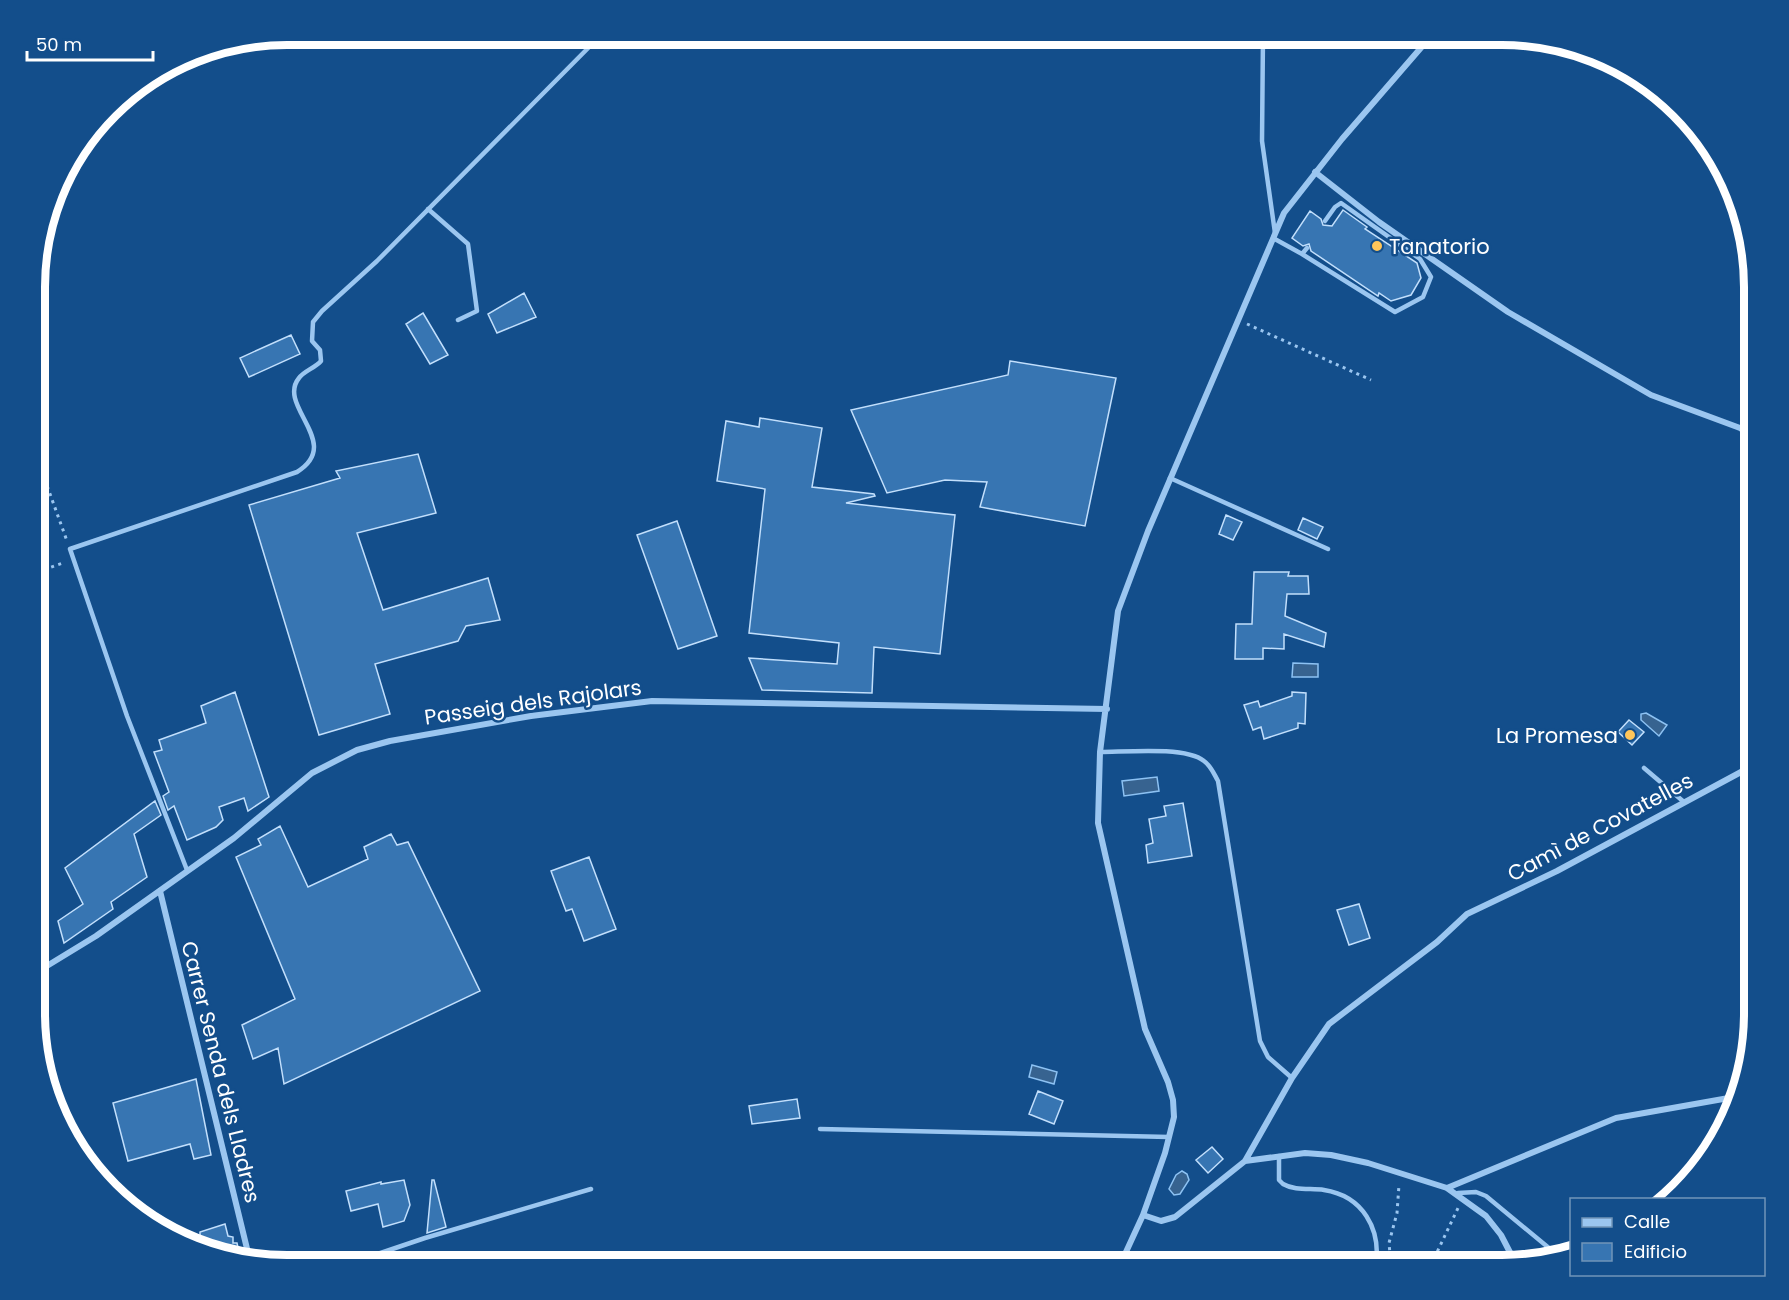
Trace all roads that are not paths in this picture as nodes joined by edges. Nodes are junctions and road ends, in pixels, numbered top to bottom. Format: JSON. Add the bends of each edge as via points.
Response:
{"nodes":[{"id":1,"x":590,"y":45,"type":"edge"},
{"id":2,"x":1263,"y":45,"type":"edge"},
{"id":3,"x":1423,"y":45,"type":"edge"},
{"id":4,"x":1315,"y":172,"type":"junction"},
{"id":5,"x":428,"y":210,"type":"junction"},
{"id":6,"x":1325,"y":221,"type":"dead end"},
{"id":7,"x":1274,"y":236,"type":"junction"},
{"id":8,"x":1307,"y":248,"type":"dead end"},
{"id":9,"x":1302,"y":254,"type":"junction"},
{"id":10,"x":458,"y":320,"type":"dead end"},
{"id":11,"x":1744,"y":431,"type":"edge"},
{"id":12,"x":1170,"y":478,"type":"junction"},
{"id":13,"x":1328,"y":549,"type":"dead end"},
{"id":14,"x":1107,"y":709,"type":"junction"},
{"id":15,"x":1100,"y":752,"type":"junction"},
{"id":16,"x":1644,"y":768,"type":"dead end"},
{"id":17,"x":1744,"y":770,"type":"edge"},
{"id":18,"x":1684,"y":802,"type":"junction"},
{"id":19,"x":187,"y":870,"type":"junction"},
{"id":20,"x":160,"y":891,"type":"junction"},
{"id":21,"x":45,"y":967,"type":"edge"},
{"id":22,"x":1292,"y":1078,"type":"junction"},
{"id":23,"x":1729,"y":1098,"type":"edge"},
{"id":24,"x":820,"y":1129,"type":"dead end"},
{"id":25,"x":1169,"y":1137,"type":"junction"},
{"id":26,"x":1279,"y":1156,"type":"junction"},
{"id":27,"x":1245,"y":1161,"type":"junction"},
{"id":28,"x":1447,"y":1188,"type":"junction"},
{"id":29,"x":591,"y":1189,"type":"dead end"},
{"id":30,"x":1460,"y":1196,"type":"junction"},
{"id":31,"x":1143,"y":1215,"type":"junction"},
{"id":32,"x":1551,"y":1250,"type":"edge"},
{"id":33,"x":248,"y":1252,"type":"edge"},
{"id":34,"x":1511,"y":1254,"type":"edge"},
{"id":35,"x":374,"y":1255,"type":"edge"},
{"id":36,"x":1125,"y":1255,"type":"edge"},
{"id":37,"x":1376,"y":1255,"type":"edge"}],
"edges":[{"from":1,"to":5,"type":"lane"},
{"from":2,"to":7,"type":"lane","via":[[1262,141]]},
{"from":3,"to":4,"type":"street"},
{"from":4,"to":7,"type":"street","via":[[1284,213]]},
{"from":4,"to":11,"type":"street","via":[[1508,312],[1651,395]]},
{"from":5,"to":10,"type":"lane","via":[[468,244],[477,311]]},
{"from":5,"to":19,"type":"lane","via":[[313,322],[312,341],[320,350],[321,361],[298,379],[294,390],[313,436],[307,466],[70,549],[127,716]]},
{"from":6,"to":9,"type":"lane","via":[[1341,203],[1420,259],[1431,277],[1423,297],[1395,312]]},
{"from":7,"to":9,"type":"lane"},
{"from":7,"to":12,"type":"street"},
{"from":8,"to":9,"type":"lane"},
{"from":12,"to":13,"type":"lane"},
{"from":12,"to":14,"type":"street","via":[[1118,610]]},
{"from":14,"to":15,"type":"street"},
{"from":14,"to":19,"type":"street","name":"Passeig dels Rajolars","via":[[652,701],[531,716],[390,741],[334,760],[312,772],[234,838]]},
{"from":15,"to":22,"type":"lane","via":[[1187,754],[1212,770],[1218,781],[1260,1041],[1268,1057]]},
{"from":15,"to":25,"type":"street","via":[[1100,839],[1145,1029],[1173,1100]]},
{"from":16,"to":18,"type":"lane"},
{"from":17,"to":18,"type":"street","name":"Camì de Covatelles"},
{"from":18,"to":22,"type":"street","name":"Camì de Covatelles","via":[[1473,910],[1329,1024]]},
{"from":19,"to":20,"type":"street","name":"Passeig dels Rajolars"},
{"from":20,"to":21,"type":"street","name":"Passeig dels Rajolars"},
{"from":20,"to":33,"type":"street","name":"Carrer Senda dels Lladres"},
{"from":22,"to":27,"type":"street","name":"Camì de Covatelles"},
{"from":23,"to":28,"type":"street","via":[[1616,1118]]},
{"from":24,"to":25,"type":"lane"},
{"from":25,"to":31,"type":"street"},
{"from":26,"to":27,"type":"street"},
{"from":26,"to":28,"type":"street","via":[[1305,1153],[1368,1162]]},
{"from":26,"to":37,"type":"lane","via":[[1283,1184],[1327,1191],[1355,1202],[1377,1234]]},
{"from":27,"to":31,"type":"street","via":[[1175,1217],[1161,1221]]},
{"from":28,"to":30,"type":"street"},
{"from":29,"to":35,"type":"lane"},
{"from":30,"to":32,"type":"lane","via":[[1476,1192],[1486,1196]]},
{"from":30,"to":34,"type":"street","via":[[1486,1216]]},
{"from":31,"to":36,"type":"street"}]}
